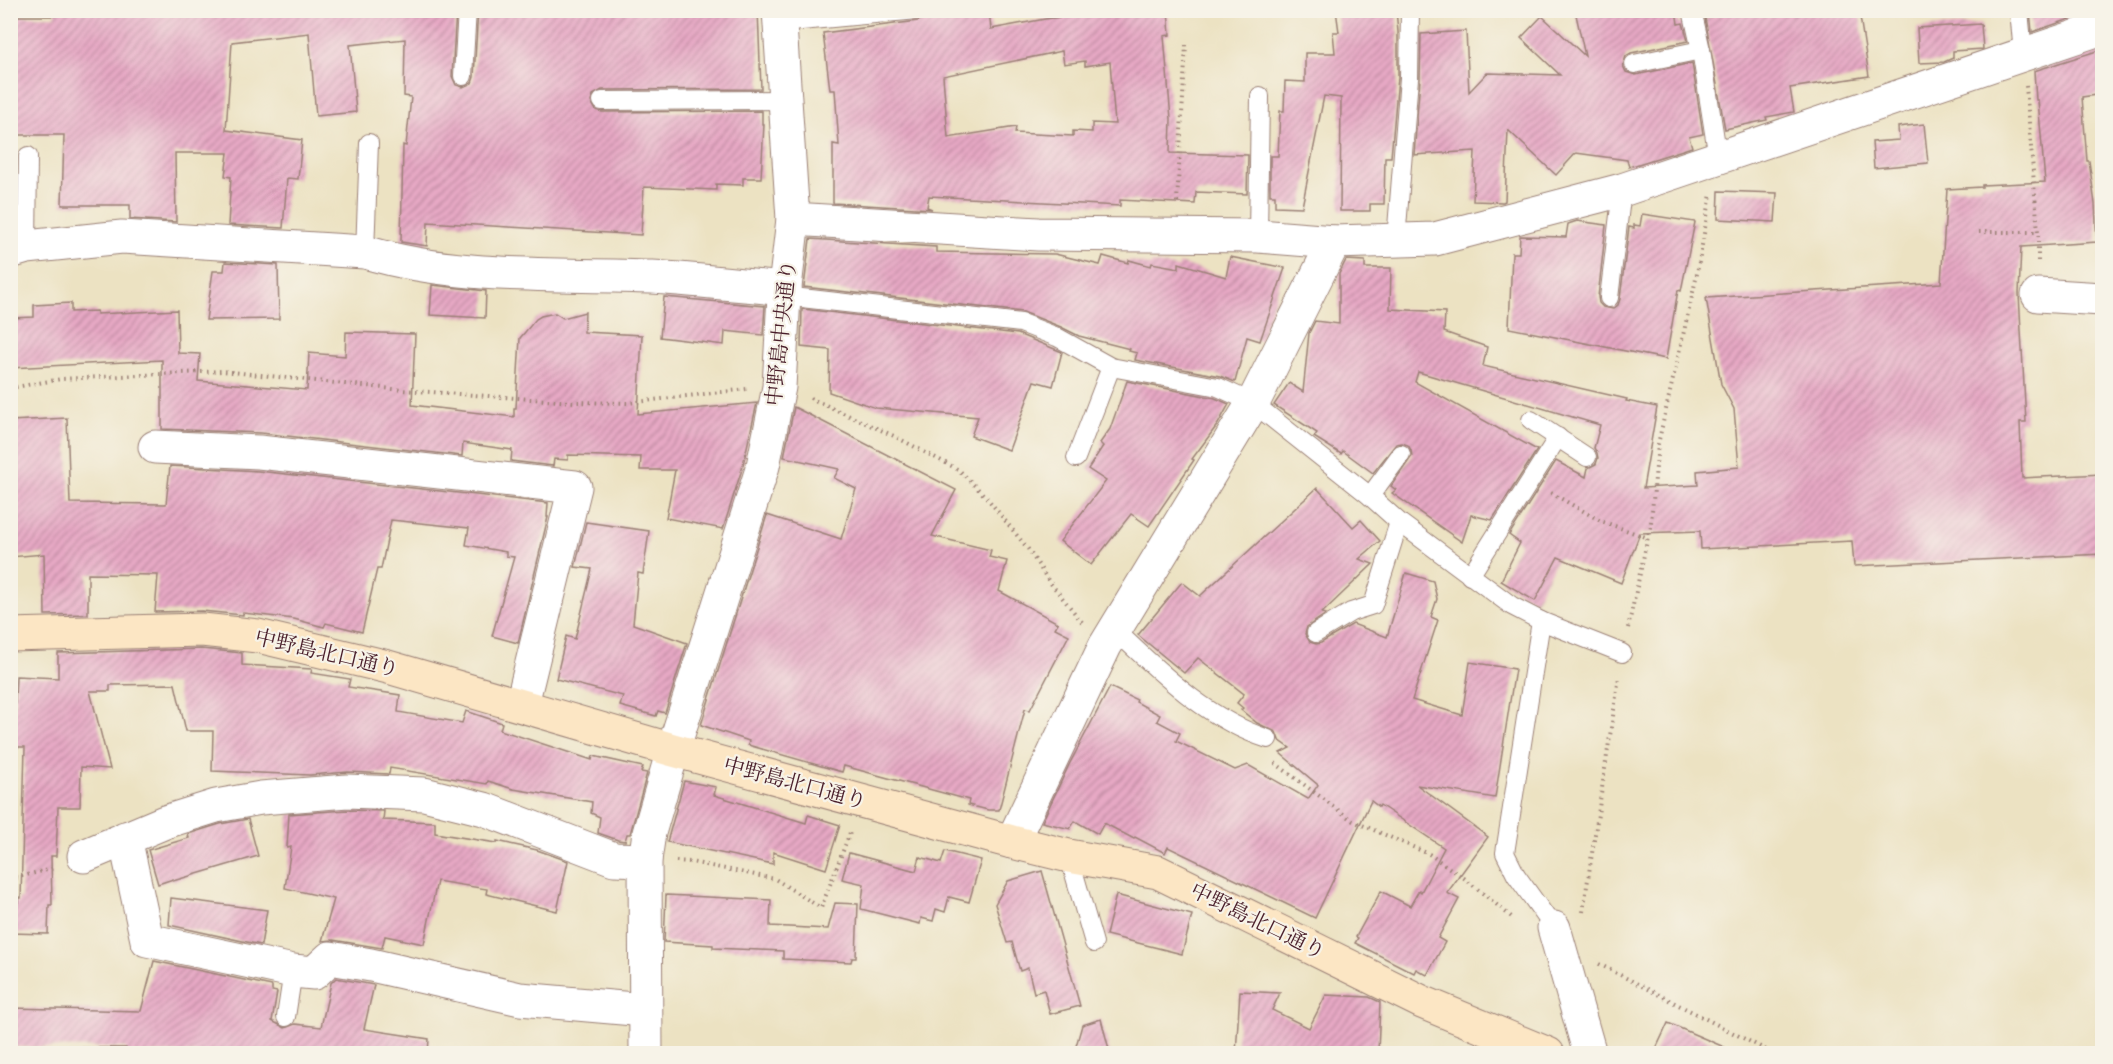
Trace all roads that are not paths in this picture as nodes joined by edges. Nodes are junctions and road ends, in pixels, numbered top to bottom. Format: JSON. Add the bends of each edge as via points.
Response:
{"nodes":[{"id":1,"x":467,"y":10,"type":"edge"},
{"id":2,"x":917,"y":10,"type":"edge"},
{"id":3,"x":1410,"y":10,"type":"edge"},
{"id":4,"x":1692,"y":10,"type":"edge"},
{"id":5,"x":2019,"y":10,"type":"edge"},
{"id":6,"x":779,"y":17,"type":"edge"},
{"id":7,"x":2103,"y":28,"type":"edge"},
{"id":8,"x":1701,"y":50,"type":"junction"},
{"id":9,"x":2023,"y":54,"type":"junction"},
{"id":10,"x":1634,"y":64,"type":"dead end"},
{"id":11,"x":463,"y":76,"type":"dead end"},
{"id":12,"x":1260,"y":96,"type":"dead end"},
{"id":13,"x":602,"y":100,"type":"dead end"},
{"id":14,"x":786,"y":100,"type":"junction"},
{"id":15,"x":369,"y":142,"type":"dead end"},
{"id":16,"x":28,"y":156,"type":"dead end"},
{"id":17,"x":1718,"y":158,"type":"junction"},
{"id":18,"x":1622,"y":190,"type":"junction"},
{"id":19,"x":793,"y":219,"type":"junction"},
{"id":20,"x":1258,"y":236,"type":"junction"},
{"id":21,"x":1395,"y":240,"type":"junction"},
{"id":22,"x":1334,"y":242,"type":"junction"},
{"id":23,"x":19,"y":250,"type":"edge"},
{"id":24,"x":365,"y":252,"type":"junction"},
{"id":25,"x":784,"y":292,"type":"junction"},
{"id":26,"x":2038,"y":295,"type":"road end"},
{"id":27,"x":1609,"y":298,"type":"dead end"},
{"id":28,"x":2103,"y":299,"type":"edge"},
{"id":29,"x":1111,"y":367,"type":"junction"},
{"id":30,"x":1253,"y":403,"type":"junction"},
{"id":31,"x":1531,"y":420,"type":"dead end"},
{"id":32,"x":1558,"y":437,"type":"junction"},
{"id":33,"x":155,"y":447,"type":"dead end"},
{"id":34,"x":1401,"y":454,"type":"dead end"},
{"id":35,"x":1587,"y":457,"type":"dead end"},
{"id":36,"x":1076,"y":458,"type":"dead end"},
{"id":37,"x":1370,"y":496,"type":"junction"},
{"id":38,"x":1399,"y":522,"type":"junction"},
{"id":39,"x":1470,"y":576,"type":"junction"},
{"id":40,"x":1541,"y":621,"type":"junction"},
{"id":41,"x":1115,"y":630,"type":"junction"},
{"id":42,"x":1316,"y":633,"type":"dead end"},
{"id":43,"x":10,"y":635,"type":"edge"},
{"id":44,"x":1622,"y":652,"type":"road end"},
{"id":45,"x":522,"y":704,"type":"junction"},
{"id":46,"x":1268,"y":739,"type":"dead end"},
{"id":47,"x":673,"y":750,"type":"junction"},
{"id":48,"x":124,"y":838,"type":"junction"},
{"id":49,"x":1012,"y":842,"type":"junction"},
{"id":50,"x":84,"y":856,"type":"road end"},
{"id":51,"x":1069,"y":856,"type":"junction"},
{"id":52,"x":645,"y":860,"type":"junction"},
{"id":53,"x":1568,"y":922,"type":"joint"},
{"id":54,"x":1094,"y":943,"type":"dead end"},
{"id":55,"x":293,"y":971,"type":"junction"},
{"id":56,"x":645,"y":1010,"type":"junction"},
{"id":57,"x":286,"y":1017,"type":"dead end"},
{"id":58,"x":646,"y":1053,"type":"edge"},
{"id":59,"x":1548,"y":1053,"type":"edge"},
{"id":60,"x":1590,"y":1053,"type":"edge"}],
"edges":[{"from":1,"to":11,"type":"lane"},
{"from":2,"to":6,"type":"lane"},
{"from":3,"to":21,"type":"lane","via":[[1409,78]]},
{"from":4,"to":8,"type":"lane"},
{"from":5,"to":9,"type":"lane"},
{"from":6,"to":14,"type":"street","name":"中野島中央通り"},
{"from":7,"to":9,"type":"street"},
{"from":8,"to":10,"type":"lane"},
{"from":8,"to":17,"type":"lane"},
{"from":9,"to":17,"type":"street"},
{"from":12,"to":20,"type":"lane"},
{"from":13,"to":14,"type":"lane"},
{"from":14,"to":19,"type":"street","name":"中野島中央通り"},
{"from":15,"to":24,"type":"lane"},
{"from":16,"to":23,"type":"lane"},
{"from":17,"to":18,"type":"street"},
{"from":18,"to":21,"type":"street","via":[[1435,239]]},
{"from":18,"to":27,"type":"lane"},
{"from":19,"to":20,"type":"street","via":[[1038,234]]},
{"from":19,"to":25,"type":"street","name":"中野島中央通り"},
{"from":20,"to":22,"type":"street"},
{"from":21,"to":22,"type":"street"},
{"from":22,"to":30,"type":"street"},
{"from":23,"to":24,"type":"street","via":[[122,237]]},
{"from":24,"to":25,"type":"street","via":[[398,262],[510,275],[653,277]]},
{"from":25,"to":29,"type":"lane","via":[[1021,323],[1057,337]]},
{"from":25,"to":47,"type":"street","name":"中野島中央通り","via":[[779,387],[763,466]]},
{"from":26,"to":28,"type":"street"},
{"from":29,"to":30,"type":"lane","via":[[1218,387]]},
{"from":29,"to":36,"type":"lane"},
{"from":30,"to":37,"type":"lane"},
{"from":30,"to":41,"type":"street"},
{"from":31,"to":32,"type":"lane"},
{"from":32,"to":35,"type":"lane"},
{"from":32,"to":39,"type":"lane"},
{"from":33,"to":45,"type":"street","via":[[259,452],[575,487]]},
{"from":34,"to":37,"type":"lane"},
{"from":37,"to":38,"type":"lane"},
{"from":38,"to":39,"type":"lane"},
{"from":38,"to":42,"type":"lane","via":[[1373,605],[1351,612]]},
{"from":39,"to":40,"type":"lane"},
{"from":40,"to":44,"type":"lane"},
{"from":40,"to":53,"type":"lane","via":[[1505,853],[1516,875]]},
{"from":41,"to":46,"type":"lane","via":[[1178,688],[1213,714]]},
{"from":41,"to":49,"type":"street"},
{"from":43,"to":45,"type":"street","name":"中野島北口通り","via":[[202,630],[258,636]]},
{"from":45,"to":47,"type":"street","name":"中野島北口通り"},
{"from":47,"to":49,"type":"street","name":"中野島北口通り"},
{"from":47,"to":52,"type":"street","name":"中野島中央通り"},
{"from":48,"to":50,"type":"street"},
{"from":48,"to":52,"type":"street","via":[[216,806],[261,798],[347,791],[424,794],[484,809],[614,859]]},
{"from":48,"to":55,"type":"street","via":[[147,940]]},
{"from":49,"to":51,"type":"street","name":"中野島北口通り"},
{"from":51,"to":54,"type":"lane"},
{"from":51,"to":59,"type":"street","name":"中野島北口通り","via":[[1158,872],[1422,1002]]},
{"from":52,"to":56,"type":"street","name":"中野島中央通り"},
{"from":53,"to":60,"type":"street"},
{"from":55,"to":56,"type":"street","via":[[314,973],[330,958],[520,999]]},
{"from":55,"to":57,"type":"lane"},
{"from":56,"to":58,"type":"street","name":"中野島中央通り"}]}
